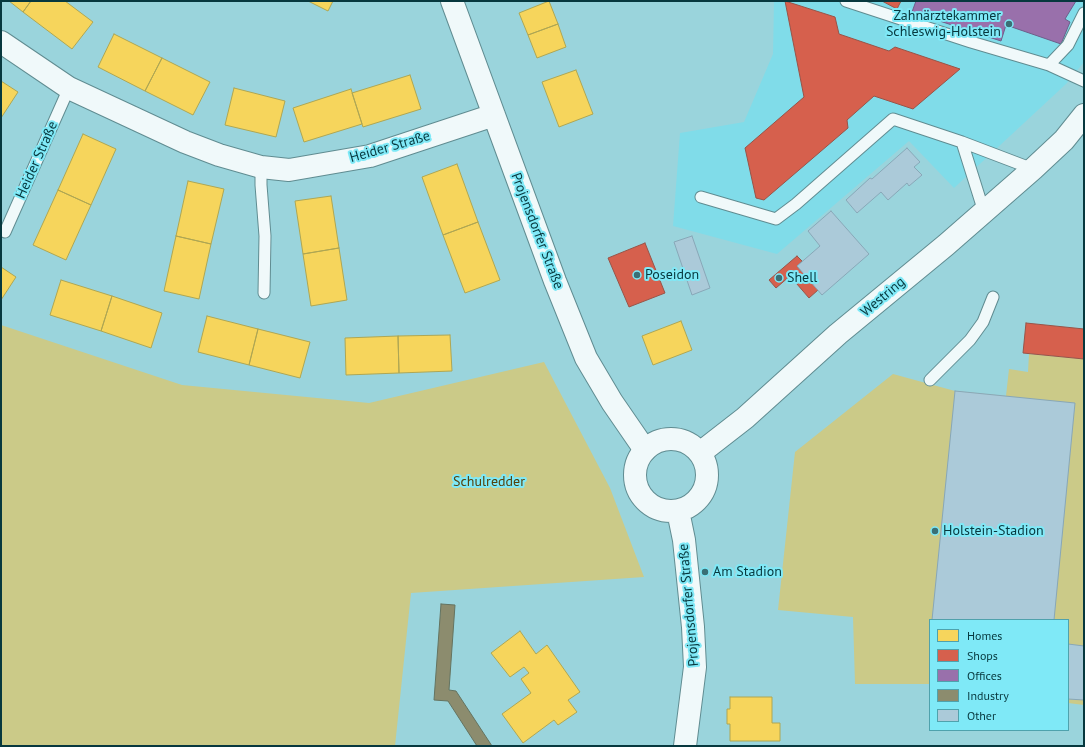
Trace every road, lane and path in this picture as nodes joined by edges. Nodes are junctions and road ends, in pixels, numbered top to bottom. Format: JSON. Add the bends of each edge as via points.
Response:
{"nodes":[{"id":1,"x":452,"y":1,"type":"edge"},
{"id":2,"x":846,"y":1,"type":"edge"},
{"id":3,"x":1084,"y":13,"type":"edge"},
{"id":4,"x":1,"y":42,"type":"edge"},
{"id":5,"x":1049,"y":65,"type":"junction"},
{"id":6,"x":1084,"y":81,"type":"edge"},
{"id":7,"x":69,"y":88,"type":"junction"},
{"id":8,"x":494,"y":115,"type":"junction"},
{"id":9,"x":1084,"y":115,"type":"edge"},
{"id":10,"x":1084,"y":129,"type":"edge"},
{"id":11,"x":1064,"y":140,"type":"junction"},
{"id":12,"x":962,"y":142,"type":"junction"},
{"id":13,"x":261,"y":167,"type":"junction"},
{"id":14,"x":1033,"y":169,"type":"junction"},
{"id":15,"x":701,"y":197,"type":"dead end"},
{"id":16,"x":984,"y":212,"type":"junction"},
{"id":17,"x":5,"y":232,"type":"dead end"},
{"id":18,"x":264,"y":293,"type":"dead end"},
{"id":19,"x":993,"y":298,"type":"dead end"},
{"id":20,"x":930,"y":380,"type":"dead end"},
{"id":21,"x":645,"y":450,"type":"junction"},
{"id":22,"x":700,"y":453,"type":"junction"},
{"id":23,"x":678,"y":511,"type":"junction"},
{"id":24,"x":685,"y":746,"type":"edge"}],
"edges":[{"from":1,"to":8,"type":"street","name":"Projensdorfer Straße"},
{"from":2,"to":5,"type":"lane"},
{"from":3,"to":5,"type":"lane","via":[[1068,45]]},
{"from":4,"to":7,"type":"street","name":"Heider Straße"},
{"from":5,"to":6,"type":"lane"},
{"from":7,"to":13,"type":"street","name":"Heider Straße","via":[[185,142]]},
{"from":7,"to":17,"type":"lane","name":"Heider Straße"},
{"from":8,"to":13,"type":"street","name":"Heider Straße","via":[[370,156],[290,170]]},
{"from":8,"to":21,"type":"street","name":"Projensdorfer Straße","via":[[586,358]]},
{"from":9,"to":11,"type":"street","name":"Westring"},
{"from":10,"to":11,"type":"street","name":"Westring"},
{"from":11,"to":14,"type":"street","name":"Westring"},
{"from":12,"to":14,"type":"lane"},
{"from":12,"to":15,"type":"lane","via":[[893,119],[776,219]]},
{"from":12,"to":16,"type":"lane"},
{"from":13,"to":18,"type":"lane","via":[[265,236]]},
{"from":14,"to":16,"type":"street","name":"Westring"},
{"from":16,"to":22,"type":"street","name":"Westring","via":[[838,334],[745,418]]},
{"from":19,"to":20,"type":"lane","via":[[983,322],[970,340]]},
{"from":21,"to":22,"type":"street","via":[[658,441],[673,439],[688,443]]},
{"from":21,"to":23,"type":"street","via":[[637,463],[635,478],[639,493],[649,504],[663,511]]},
{"from":22,"to":23,"type":"street","via":[[707,466],[708,481],[702,495],[692,506]]},
{"from":23,"to":24,"type":"street","name":"Projensdorfer Straße","via":[[684,540],[695,667]]}]}
